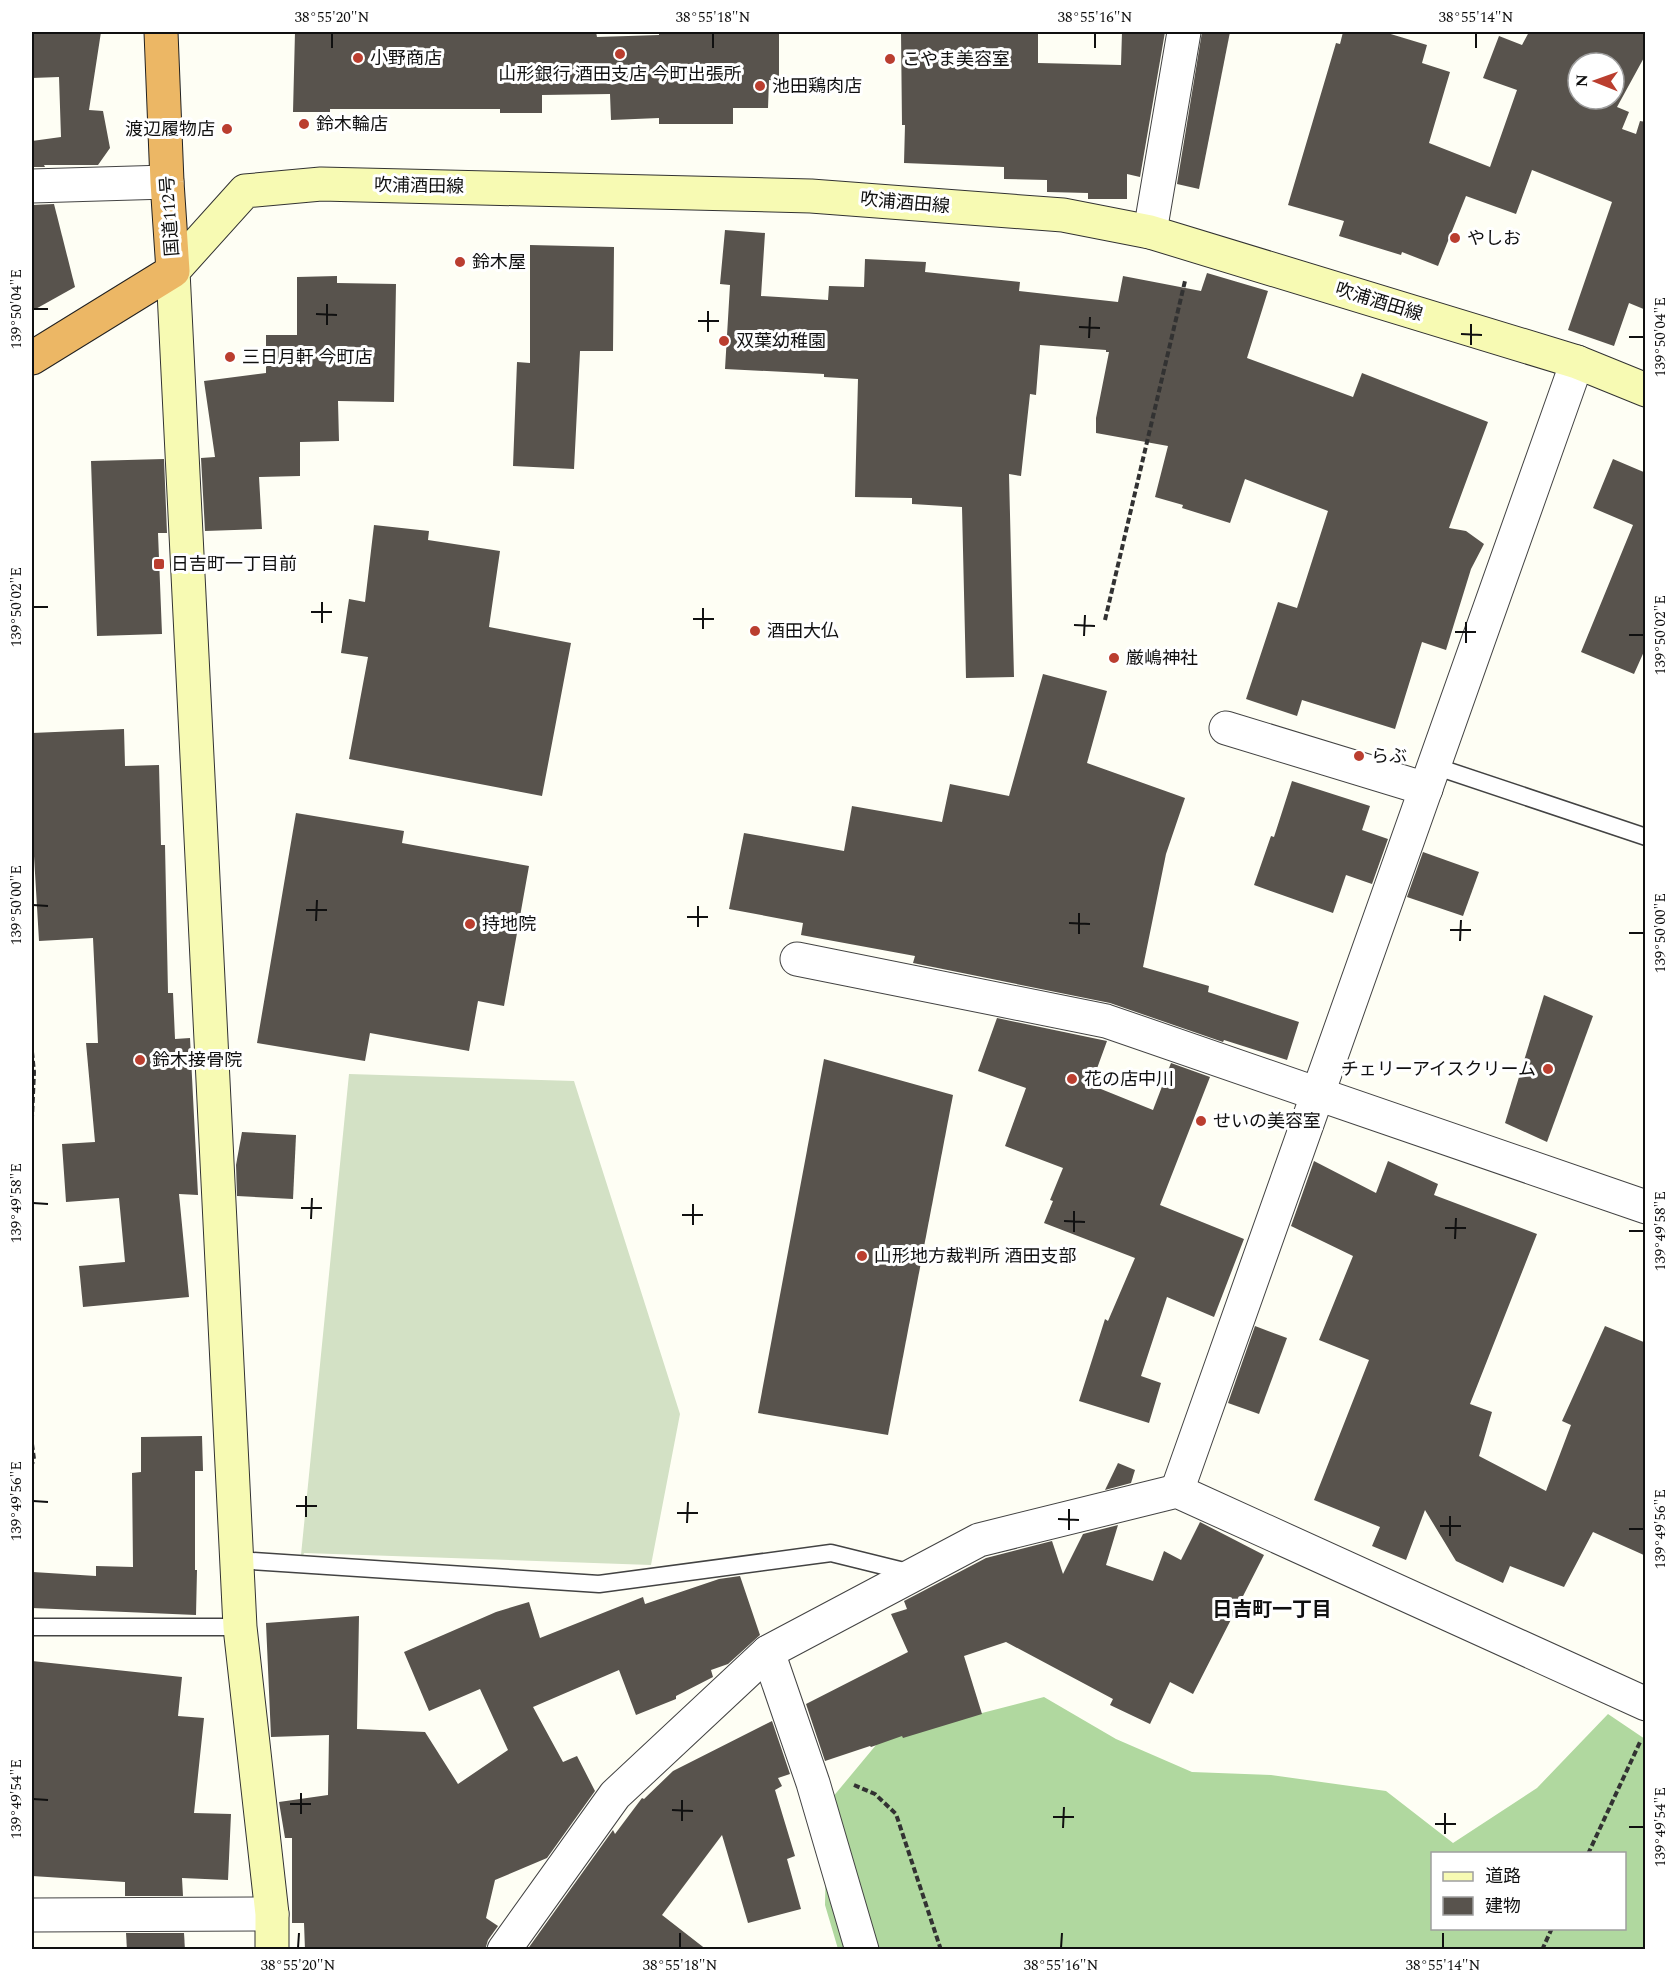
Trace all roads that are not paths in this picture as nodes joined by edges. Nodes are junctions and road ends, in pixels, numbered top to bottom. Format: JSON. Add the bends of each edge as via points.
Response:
{"nodes":[{"id":1,"x":162,"y":32,"type":"edge"},
{"id":2,"x":1184,"y":32,"type":"edge"},
{"id":3,"x":167,"y":182,"type":"junction"},
{"id":4,"x":32,"y":186,"type":"edge"},
{"id":5,"x":1150,"y":232,"type":"junction"},
{"id":6,"x":173,"y":271,"type":"junction"},
{"id":7,"x":32,"y":357,"type":"edge"},
{"id":8,"x":1577,"y":362,"type":"junction"},
{"id":9,"x":1646,"y":390,"type":"edge"},
{"id":10,"x":1226,"y":728,"type":"dead end"},
{"id":11,"x":1430,"y":777,"type":"junction"},
{"id":12,"x":1646,"y":837,"type":"edge"},
{"id":13,"x":797,"y":959,"type":"dead end"},
{"id":14,"x":1318,"y":1095,"type":"junction"},
{"id":15,"x":1646,"y":1207,"type":"edge"},
{"id":16,"x":1177,"y":1491,"type":"junction"},
{"id":17,"x":237,"y":1560,"type":"junction"},
{"id":18,"x":915,"y":1574,"type":"junction"},
{"id":19,"x":32,"y":1627,"type":"edge"},
{"id":20,"x":240,"y":1627,"type":"junction"},
{"id":21,"x":768,"y":1652,"type":"junction"},
{"id":22,"x":1646,"y":1704,"type":"edge"},
{"id":23,"x":272,"y":1914,"type":"junction"},
{"id":24,"x":32,"y":1915,"type":"edge"},
{"id":25,"x":272,"y":1950,"type":"edge"},
{"id":26,"x":504,"y":1950,"type":"edge"},
{"id":27,"x":862,"y":1950,"type":"edge"}],
"edges":[{"from":1,"to":3,"type":"highway","name":"国道112号"},
{"from":2,"to":5,"type":"street"},
{"from":3,"to":4,"type":"street"},
{"from":3,"to":6,"type":"highway","name":"国道112号"},
{"from":5,"to":6,"type":"street","name":"吹浦酒田線","via":[[1063,215],[811,196],[321,184],[245,191]]},
{"from":5,"to":8,"type":"street","name":"吹浦酒田線"},
{"from":6,"to":7,"type":"highway","name":"国道112号"},
{"from":6,"to":17,"type":"street"},
{"from":8,"to":9,"type":"street","name":"吹浦酒田線"},
{"from":8,"to":11,"type":"street"},
{"from":10,"to":11,"type":"street"},
{"from":11,"to":12,"type":"lane"},
{"from":11,"to":14,"type":"street"},
{"from":13,"to":14,"type":"street","via":[[1107,1021]]},
{"from":14,"to":15,"type":"street"},
{"from":14,"to":16,"type":"street"},
{"from":16,"to":18,"type":"street","via":[[979,1540]]},
{"from":16,"to":22,"type":"street"},
{"from":17,"to":18,"type":"lane","via":[[599,1584],[831,1553]]},
{"from":17,"to":20,"type":"street"},
{"from":18,"to":21,"type":"street"},
{"from":19,"to":20,"type":"lane"},
{"from":20,"to":23,"type":"street"},
{"from":21,"to":26,"type":"street","via":[[615,1795]]},
{"from":21,"to":27,"type":"street","via":[[813,1783]]},
{"from":23,"to":24,"type":"street"},
{"from":23,"to":25,"type":"street"}]}
